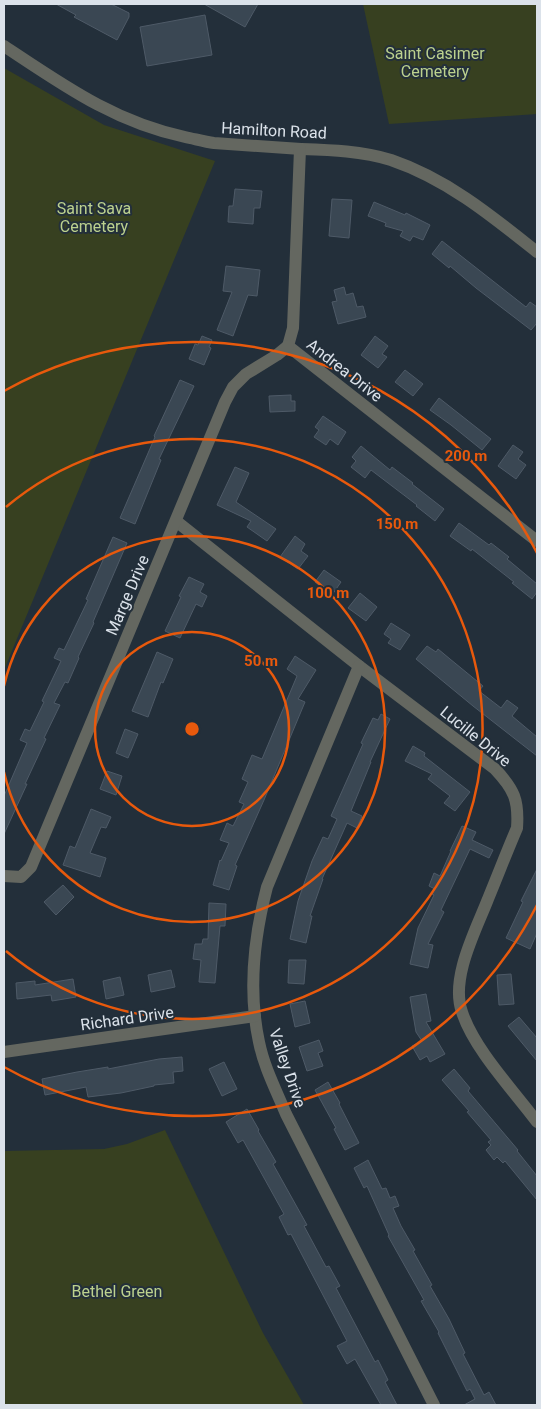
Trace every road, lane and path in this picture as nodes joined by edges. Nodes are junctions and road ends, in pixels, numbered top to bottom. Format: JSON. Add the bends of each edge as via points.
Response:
{"nodes":[{"id":1,"x":4,"y":46,"type":"edge"},
{"id":2,"x":300,"y":148,"type":"junction"},
{"id":3,"x":537,"y":252,"type":"edge"},
{"id":4,"x":288,"y":346,"type":"junction"},
{"id":5,"x":176,"y":521,"type":"junction"},
{"id":6,"x":537,"y":541,"type":"edge"},
{"id":7,"x":359,"y":666,"type":"junction"},
{"id":8,"x":4,"y":876,"type":"edge"},
{"id":9,"x":255,"y":1016,"type":"junction"},
{"id":10,"x":4,"y":1052,"type":"edge"},
{"id":11,"x":537,"y":1122,"type":"edge"},
{"id":12,"x":434,"y":1405,"type":"edge"}],
"edges":[{"from":1,"to":2,"type":"street","name":"Hamilton Road","via":[[68,89],[141,124],[212,143]]},
{"from":2,"to":3,"type":"street","name":"Hamilton Road","via":[[343,150],[390,160],[432,178],[473,202]]},
{"from":2,"to":4,"type":"street","name":"Andrea Drive","via":[[293,328]]},
{"from":4,"to":5,"type":"street","name":"Marge Drive","via":[[246,374],[233,388]]},
{"from":4,"to":6,"type":"street","name":"Andrea Drive"},
{"from":5,"to":7,"type":"street","name":"Lucille Drive"},
{"from":5,"to":8,"type":"street","name":"Marge Drive","via":[[30,867],[21,877]]},
{"from":7,"to":9,"type":"street","name":"Valley Drive","via":[[267,887],[254,951]]},
{"from":7,"to":11,"type":"street","name":"Lucille Drive","via":[[495,769],[513,794],[518,809],[517,828],[471,941],[459,989],[461,1010],[471,1034]]},
{"from":9,"to":10,"type":"street","name":"Richard Drive"},
{"from":9,"to":12,"type":"street","name":"Valley Drive","via":[[259,1044],[286,1114]]}]}
